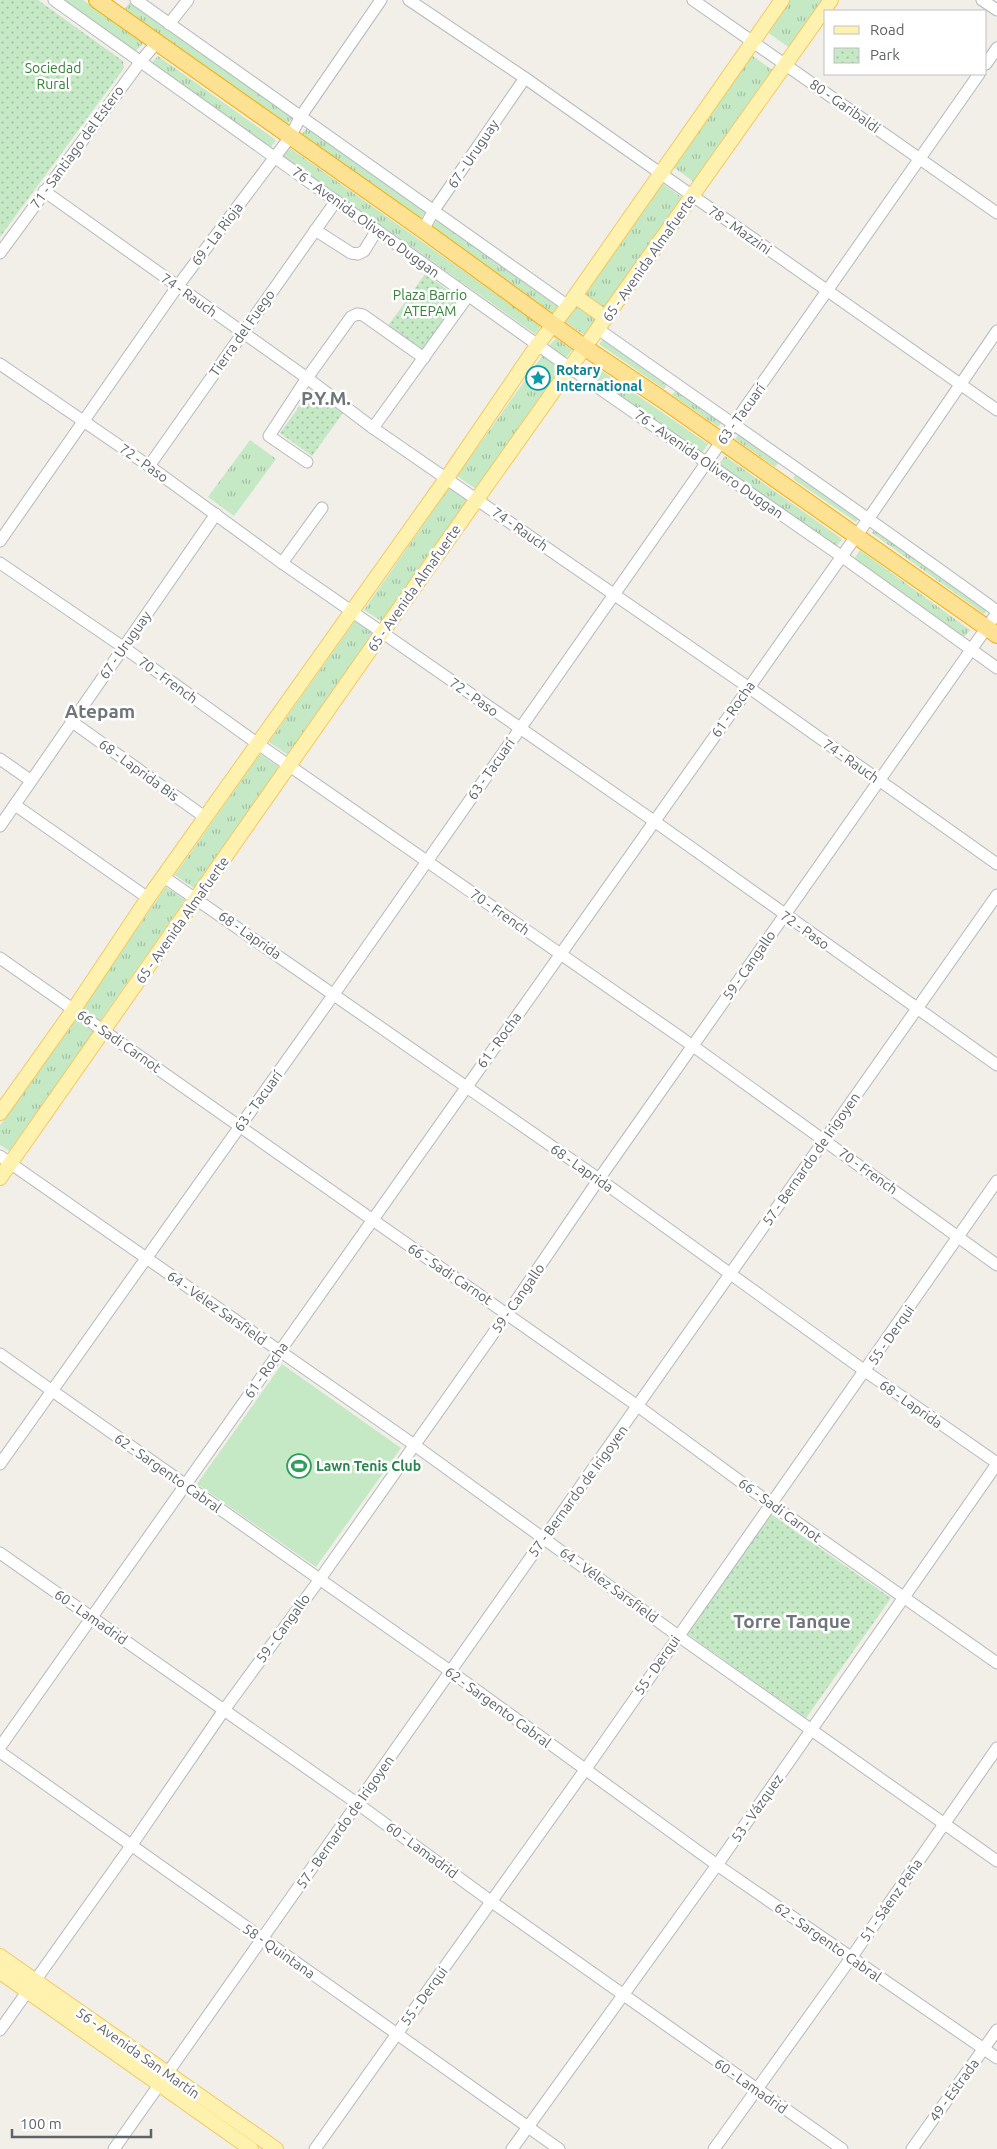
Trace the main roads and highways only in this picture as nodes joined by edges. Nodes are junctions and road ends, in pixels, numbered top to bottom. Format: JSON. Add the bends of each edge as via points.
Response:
{"nodes":[{"id":1,"x":97,"y":0,"type":"edge"},
{"id":2,"x":782,"y":0,"type":"edge"},
{"id":3,"x":831,"y":0,"type":"edge"},
{"id":4,"x":572,"y":301,"type":"junction"},
{"id":5,"x":602,"y":323,"type":"junction"},
{"id":6,"x":554,"y":325,"type":"junction"},
{"id":7,"x":584,"y":347,"type":"junction"},
{"id":8,"x":992,"y":632,"type":"edge"},
{"id":9,"x":0,"y":1113,"type":"edge"},
{"id":10,"x":5,"y":1159,"type":"edge"},
{"id":11,"x":0,"y":1178,"type":"edge"},
{"id":12,"x":0,"y":1956,"type":"edge"},
{"id":13,"x":0,"y":1972,"type":"edge"},
{"id":14,"x":31,"y":1986,"type":"junction"},
{"id":15,"x":251,"y":2149,"type":"edge"},
{"id":16,"x":276,"y":2149,"type":"edge"}],
"edges":[{"from":1,"to":6,"type":"highway","name":"76 - Avenida Olivero Duggan"},
{"from":2,"to":4,"type":"main road"},
{"from":3,"to":5,"type":"main road","name":"65 - Avenida Almafuerte"},
{"from":4,"to":5,"type":"main road"},
{"from":4,"to":6,"type":"main road"},
{"from":5,"to":7,"type":"main road","name":"65 - Avenida Almafuerte"},
{"from":6,"to":7,"type":"highway","name":"76 - Avenida Olivero Duggan"},
{"from":6,"to":9,"type":"main road","via":[[148,898]]},
{"from":7,"to":8,"type":"highway","name":"76 - Avenida Olivero Duggan"},
{"from":7,"to":10,"type":"main road","name":"65 - Avenida Almafuerte","via":[[104,1032]]},
{"from":10,"to":11,"type":"main road","name":"65 - Avenida Almafuerte"},
{"from":12,"to":14,"type":"main road","name":"56 - Avenida San Martín"},
{"from":13,"to":14,"type":"main road","name":"56 - Avenida San Martín"},
{"from":14,"to":15,"type":"main road","name":"56 - Avenida San Martín","via":[[159,2085]]},
{"from":14,"to":16,"type":"main road","name":"56 - Avenida San Martín","via":[[167,2073]]}]}
